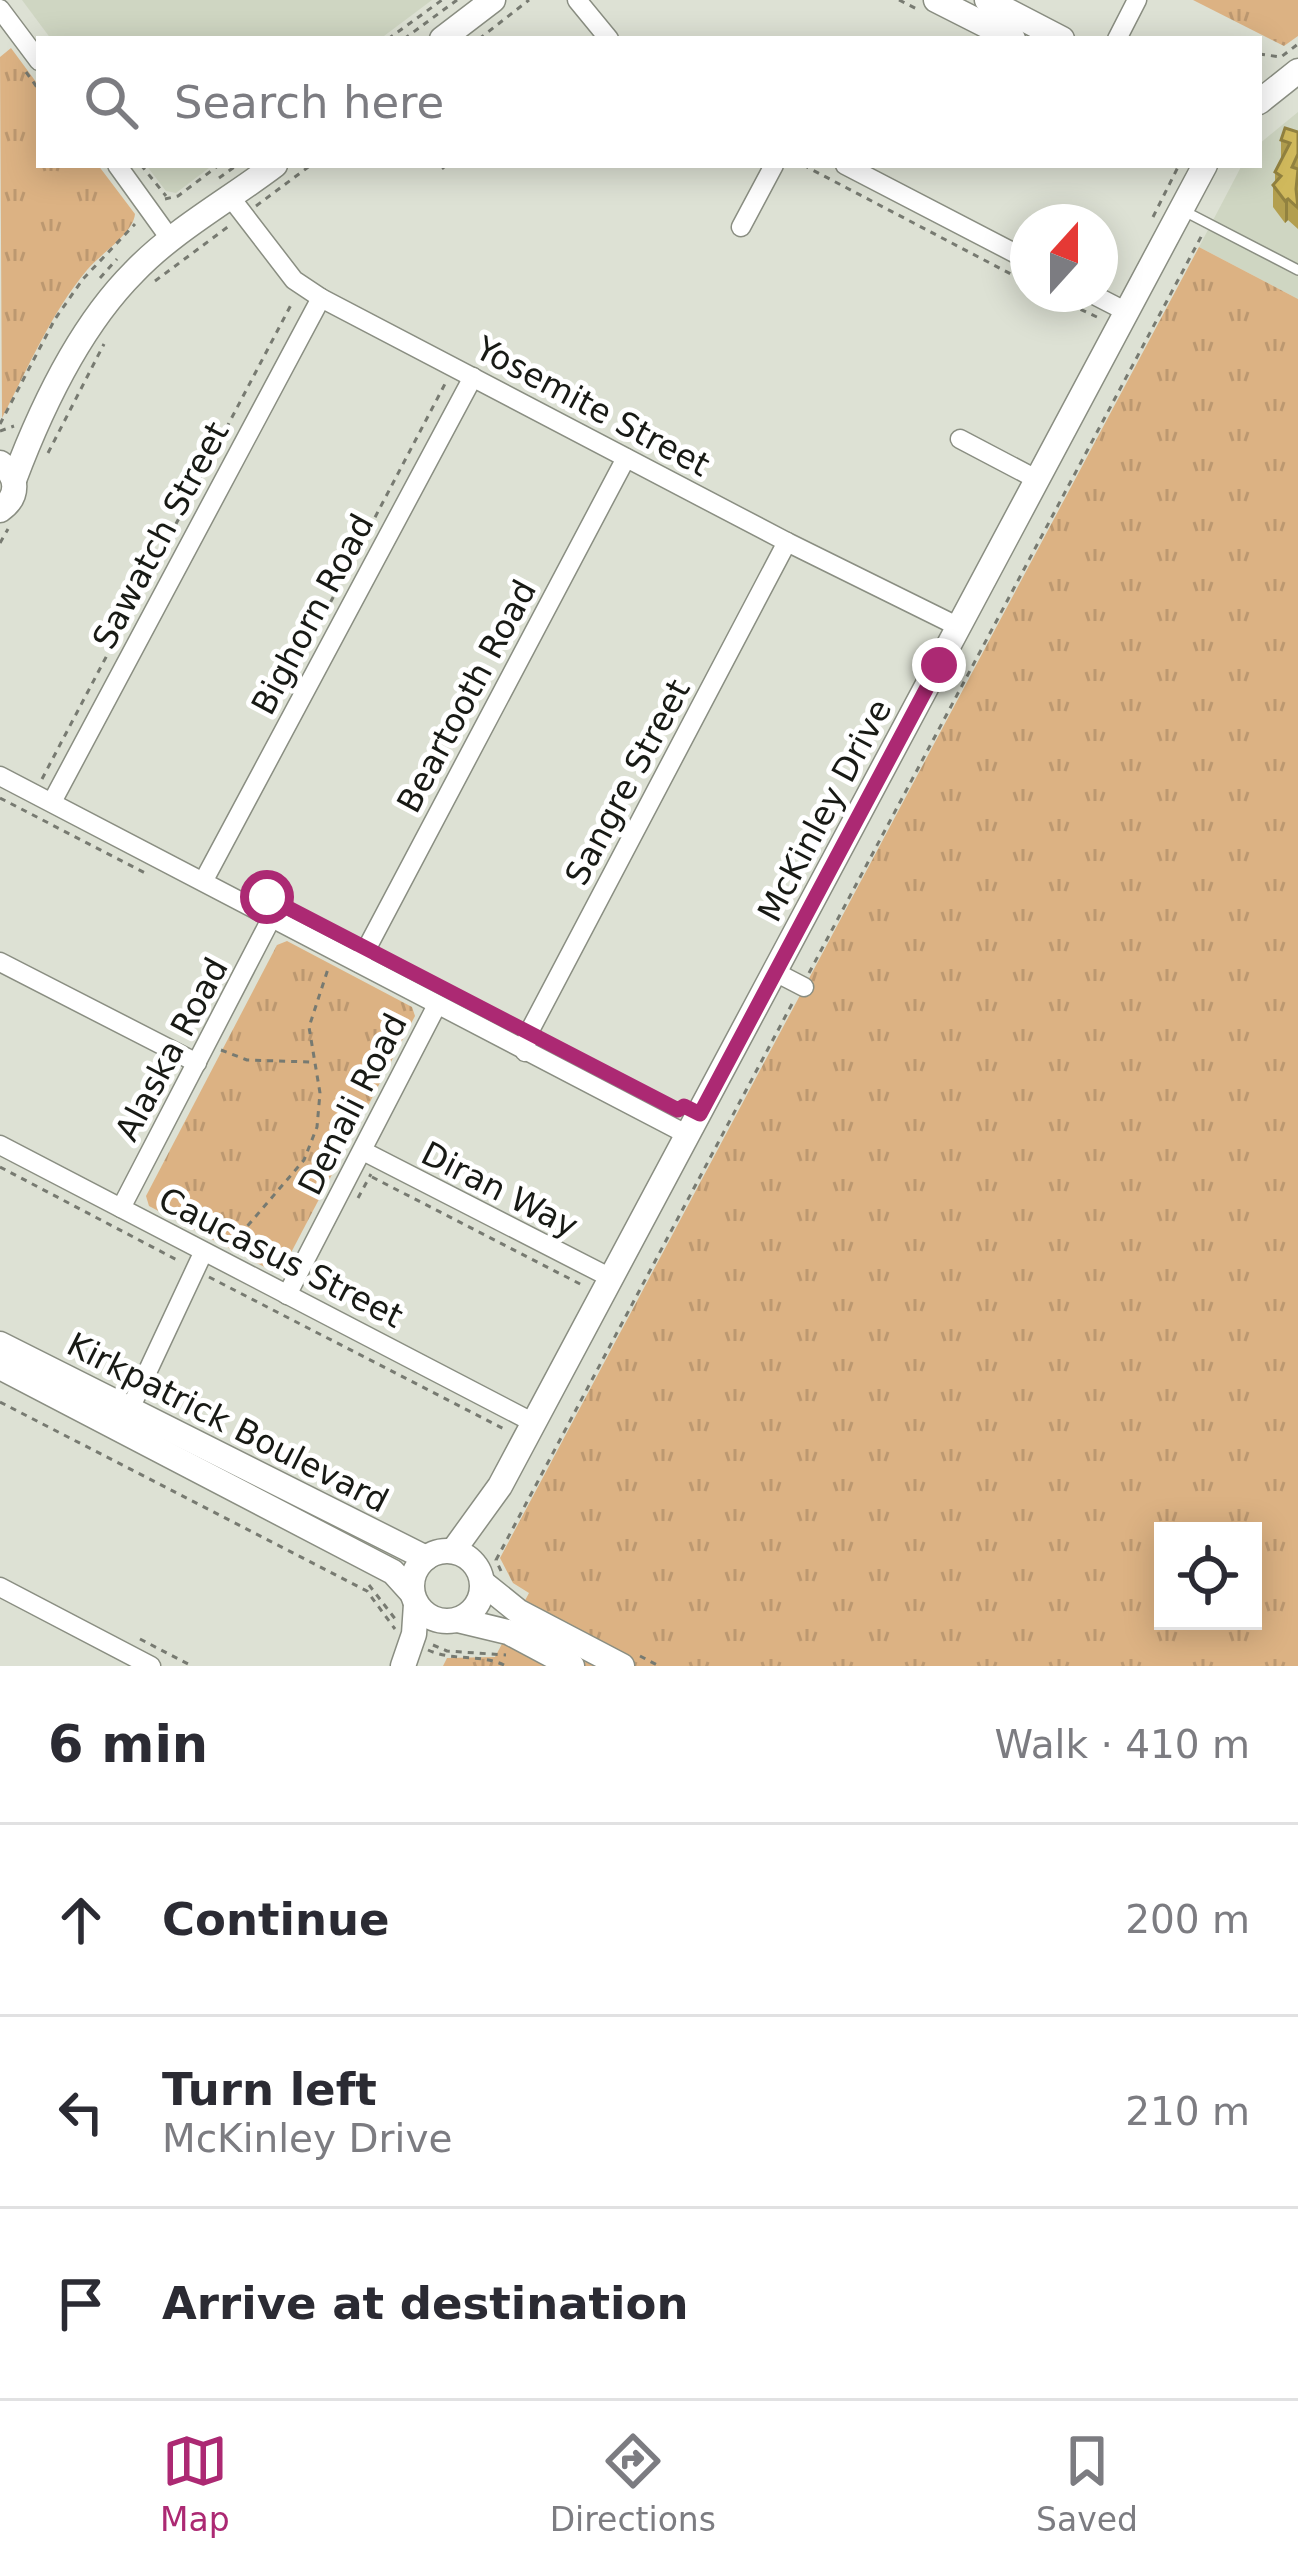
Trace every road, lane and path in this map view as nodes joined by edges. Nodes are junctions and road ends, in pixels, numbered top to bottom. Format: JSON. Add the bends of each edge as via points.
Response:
{"nodes":[{"id":1,"x":442,"y":0,"type":"edge"},
{"id":2,"x":457,"y":0,"type":"edge"},
{"id":3,"x":493,"y":0,"type":"edge"},
{"id":4,"x":530,"y":0,"type":"edge"},
{"id":5,"x":577,"y":0,"type":"edge"},
{"id":6,"x":937,"y":0,"type":"edge"},
{"id":7,"x":987,"y":0,"type":"edge"},
{"id":8,"x":1138,"y":0,"type":"edge"},
{"id":9,"x":0,"y":9,"type":"edge"},
{"id":10,"x":392,"y":36,"type":"edge"},
{"id":11,"x":408,"y":36,"type":"edge"},
{"id":12,"x":446,"y":36,"type":"edge"},
{"id":13,"x":483,"y":36,"type":"edge"},
{"id":14,"x":607,"y":36,"type":"edge"},
{"id":15,"x":1007,"y":36,"type":"edge"},
{"id":16,"x":1055,"y":36,"type":"edge"},
{"id":17,"x":1120,"y":36,"type":"edge"},
{"id":18,"x":1298,"y":44,"type":"edge"},
{"id":19,"x":1262,"y":54,"type":"edge"},
{"id":20,"x":36,"y":57,"type":"edge"},
{"id":21,"x":1298,"y":71,"type":"edge"},
{"id":22,"x":1262,"y":100,"type":"edge"},
{"id":23,"x":120,"y":168,"type":"edge"},
{"id":24,"x":142,"y":168,"type":"edge"},
{"id":25,"x":215,"y":168,"type":"edge"},
{"id":26,"x":271,"y":168,"type":"edge"},
{"id":27,"x":306,"y":168,"type":"edge"},
{"id":28,"x":772,"y":168,"type":"edge"},
{"id":29,"x":809,"y":168,"type":"edge"},
{"id":30,"x":850,"y":168,"type":"edge"},
{"id":31,"x":1178,"y":168,"type":"edge"},
{"id":32,"x":1203,"y":168,"type":"edge"},
{"id":33,"x":159,"y":203,"type":"junction"},
{"id":34,"x":237,"y":207,"type":"junction"},
{"id":35,"x":1181,"y":209,"type":"junction"},
{"id":36,"x":1152,"y":218,"type":"dead end"},
{"id":37,"x":1208,"y":224,"type":"junction"},
{"id":38,"x":741,"y":227,"type":"dead end"},
{"id":39,"x":171,"y":240,"type":"junction"},
{"id":40,"x":1010,"y":251,"type":"edge"},
{"id":41,"x":1298,"y":270,"type":"edge"},
{"id":42,"x":1010,"y":274,"type":"edge"},
{"id":43,"x":154,"y":282,"type":"dead end"},
{"id":44,"x":321,"y":298,"type":"junction"},
{"id":45,"x":292,"y":302,"type":"dead end"},
{"id":46,"x":1118,"y":307,"type":"edge"},
{"id":47,"x":1127,"y":312,"type":"junction"},
{"id":48,"x":109,"y":335,"type":"dead end"},
{"id":49,"x":473,"y":376,"type":"junction"},
{"id":50,"x":447,"y":381,"type":"dead end"},
{"id":51,"x":0,"y":424,"type":"edge"},
{"id":52,"x":960,"y":439,"type":"dead end"},
{"id":53,"x":47,"y":455,"type":"dead end"},
{"id":54,"x":626,"y":458,"type":"junction"},
{"id":55,"x":5,"y":467,"type":"edge"},
{"id":56,"x":1037,"y":480,"type":"junction"},
{"id":57,"x":3,"y":514,"type":"edge"},
{"id":58,"x":787,"y":542,"type":"junction"},
{"id":59,"x":0,"y":543,"type":"edge"},
{"id":60,"x":964,"y":617,"type":"junction"},
{"id":61,"x":996,"y":621,"type":"junction"},
{"id":62,"x":294,"y":672,"type":"dead end"},
{"id":63,"x":0,"y":776,"type":"edge"},
{"id":64,"x":55,"y":795,"type":"junction"},
{"id":65,"x":204,"y":880,"type":"junction"},
{"id":66,"x":272,"y":917,"type":"junction"},
{"id":67,"x":336,"y":951,"type":"junction"},
{"id":68,"x":0,"y":962,"type":"edge"},
{"id":69,"x":359,"y":963,"type":"junction"},
{"id":70,"x":776,"y":972,"type":"junction"},
{"id":71,"x":803,"y":987,"type":"junction"},
{"id":72,"x":437,"y":1005,"type":"junction"},
{"id":73,"x":208,"y":1044,"type":"junction"},
{"id":74,"x":525,"y":1052,"type":"junction"},
{"id":75,"x":313,"y":1062,"type":"junction"},
{"id":76,"x":197,"y":1063,"type":"junction"},
{"id":77,"x":694,"y":1124,"type":"junction"},
{"id":78,"x":727,"y":1128,"type":"junction"},
{"id":79,"x":0,"y":1145,"type":"edge"},
{"id":80,"x":370,"y":1162,"type":"junction"},
{"id":81,"x":0,"y":1167,"type":"edge"},
{"id":82,"x":121,"y":1208,"type":"junction"},
{"id":83,"x":350,"y":1214,"type":"dead end"},
{"id":84,"x":199,"y":1261,"type":"junction"},
{"id":85,"x":221,"y":1263,"type":"junction"},
{"id":86,"x":602,"y":1274,"type":"junction"},
{"id":87,"x":287,"y":1294,"type":"junction"},
{"id":88,"x":0,"y":1344,"type":"edge"},
{"id":89,"x":0,"y":1367,"type":"edge"},
{"id":90,"x":0,"y":1402,"type":"edge"},
{"id":91,"x":128,"y":1411,"type":"junction"},
{"id":92,"x":524,"y":1418,"type":"junction"},
{"id":93,"x":500,"y":1486,"type":"junction"},
{"id":94,"x":453,"y":1551,"type":"junction"},
{"id":95,"x":426,"y":1558,"type":"junction"},
{"id":96,"x":488,"y":1576,"type":"junction"},
{"id":97,"x":364,"y":1578,"type":"dead end"},
{"id":98,"x":0,"y":1587,"type":"edge"},
{"id":99,"x":414,"y":1598,"type":"junction"},
{"id":100,"x":452,"y":1621,"type":"junction"},
{"id":101,"x":422,"y":1653,"type":"edge"},
{"id":102,"x":512,"y":1657,"type":"dead end"},
{"id":103,"x":631,"y":1661,"type":"edge"},
{"id":104,"x":151,"y":1666,"type":"edge"},
{"id":105,"x":506,"y":1666,"type":"edge"},
{"id":106,"x":572,"y":1666,"type":"edge"},
{"id":107,"x":659,"y":1666,"type":"edge"}],
"edges":[{"from":1,"to":10,"type":"path"},
{"from":2,"to":11,"type":"path"},
{"from":3,"to":12,"type":"street"},
{"from":4,"to":13,"type":"path"},
{"from":5,"to":14,"type":"street"},
{"from":6,"to":15,"type":"street"},
{"from":7,"to":16,"type":"street"},
{"from":8,"to":17,"type":"street"},
{"from":9,"to":20,"type":"street"},
{"from":18,"to":19,"type":"path","via":[[1281,57]]},
{"from":21,"to":22,"type":"street"},
{"from":23,"to":33,"type":"street"},
{"from":24,"to":33,"type":"path"},
{"from":25,"to":33,"type":"path"},
{"from":26,"to":34,"type":"street"},
{"from":27,"to":34,"type":"path"},
{"from":28,"to":38,"type":"street"},
{"from":29,"to":42,"type":"path"},
{"from":30,"to":40,"type":"street"},
{"from":31,"to":36,"type":"path"},
{"from":32,"to":35,"type":"street","name":"McKinley Drive"},
{"from":33,"to":39,"type":"street"},
{"from":33,"to":51,"type":"path","via":[[83,279]]},
{"from":34,"to":39,"type":"street"},
{"from":34,"to":43,"type":"path"},
{"from":34,"to":44,"type":"street","name":"Yosemite Street","via":[[295,280]]},
{"from":35,"to":37,"type":"lane"},
{"from":35,"to":47,"type":"street","name":"McKinley Drive"},
{"from":37,"to":41,"type":"lane"},
{"from":37,"to":61,"type":"path"},
{"from":39,"to":55,"type":"street","via":[[90,326]]},
{"from":44,"to":49,"type":"street","name":"Yosemite Street"},
{"from":44,"to":64,"type":"street","name":"Sawatch Street"},
{"from":45,"to":64,"type":"path","via":[[42,780]]},
{"from":46,"to":47,"type":"street"},
{"from":47,"to":56,"type":"street","name":"McKinley Drive"},
{"from":48,"to":53,"type":"path"},
{"from":49,"to":54,"type":"street","name":"Yosemite Street"},
{"from":49,"to":65,"type":"street","name":"Bighorn Road"},
{"from":50,"to":62,"type":"path"},
{"from":52,"to":56,"type":"street"},
{"from":54,"to":58,"type":"street","name":"Yosemite Street"},
{"from":54,"to":69,"type":"street","name":"Beartooth Road"},
{"from":55,"to":57,"type":"street","via":[[14,496]]},
{"from":56,"to":60,"type":"street","name":"McKinley Drive"},
{"from":57,"to":59,"type":"path"},
{"from":58,"to":60,"type":"street","name":"Yosemite Street"},
{"from":58,"to":74,"type":"street","name":"Sangre Street"},
{"from":60,"to":61,"type":"path"},
{"from":60,"to":70,"type":"street","name":"McKinley Drive"},
{"from":61,"to":71,"type":"path"},
{"from":63,"to":64,"type":"street"},
{"from":64,"to":65,"type":"street"},
{"from":65,"to":66,"type":"street"},
{"from":66,"to":67,"type":"street"},
{"from":66,"to":73,"type":"street","name":"Alaska Road"},
{"from":67,"to":69,"type":"street"},
{"from":67,"to":75,"type":"path","via":[[309,1027]]},
{"from":68,"to":76,"type":"street"},
{"from":69,"to":72,"type":"street"},
{"from":70,"to":71,"type":"street"},
{"from":70,"to":77,"type":"street","name":"McKinley Drive"},
{"from":71,"to":78,"type":"path"},
{"from":72,"to":74,"type":"street"},
{"from":72,"to":80,"type":"street","name":"Denali Road"},
{"from":73,"to":75,"type":"path","via":[[247,1060]]},
{"from":73,"to":76,"type":"street","name":"Alaska Road"},
{"from":74,"to":77,"type":"street"},
{"from":75,"to":85,"type":"path","via":[[317,1127],[304,1160]]},
{"from":76,"to":82,"type":"street","name":"Alaska Road"},
{"from":77,"to":78,"type":"path"},
{"from":77,"to":86,"type":"street","name":"McKinley Drive"},
{"from":78,"to":96,"type":"path"},
{"from":79,"to":82,"type":"street","name":"Caucasus Street"},
{"from":80,"to":83,"type":"path"},
{"from":80,"to":86,"type":"street","name":"Diran Way"},
{"from":80,"to":86,"type":"path","via":[[584,1286]]},
{"from":80,"to":87,"type":"street","name":"Denali Road"},
{"from":81,"to":84,"type":"path"},
{"from":82,"to":84,"type":"street","name":"Caucasus Street"},
{"from":84,"to":85,"type":"street","name":"Caucasus Street"},
{"from":84,"to":91,"type":"street"},
{"from":84,"to":92,"type":"path","via":[[507,1430]]},
{"from":85,"to":87,"type":"street","name":"Caucasus Street"},
{"from":86,"to":92,"type":"street","name":"McKinley Drive"},
{"from":87,"to":92,"type":"street","name":"Caucasus Street"},
{"from":88,"to":91,"type":"street","name":"Kirkpatrick Boulevard"},
{"from":89,"to":99,"type":"street","name":"Kirkpatrick Boulevard","via":[[393,1572]]},
{"from":90,"to":101,"type":"path","via":[[367,1591]]},
{"from":91,"to":95,"type":"street","name":"Kirkpatrick Boulevard"},
{"from":92,"to":93,"type":"street","name":"McKinley Drive"},
{"from":93,"to":94,"type":"street","name":"McKinley Drive"},
{"from":93,"to":96,"type":"street","name":"McKinley Drive","via":[[480,1545]]},
{"from":94,"to":95,"type":"street"},
{"from":94,"to":96,"type":"street"},
{"from":95,"to":99,"type":"street","via":[[415,1571]]},
{"from":96,"to":100,"type":"street","via":[[477,1606]]},
{"from":96,"to":103,"type":"street","via":[[519,1612]]},
{"from":97,"to":101,"type":"path"},
{"from":98,"to":104,"type":"street"},
{"from":99,"to":100,"type":"street","via":[[424,1613]]},
{"from":99,"to":101,"type":"street"},
{"from":100,"to":101,"type":"street"},
{"from":100,"to":106,"type":"street","via":[[508,1632]]},
{"from":101,"to":102,"type":"path"},
{"from":101,"to":105,"type":"path"},
{"from":103,"to":107,"type":"path"}]}
